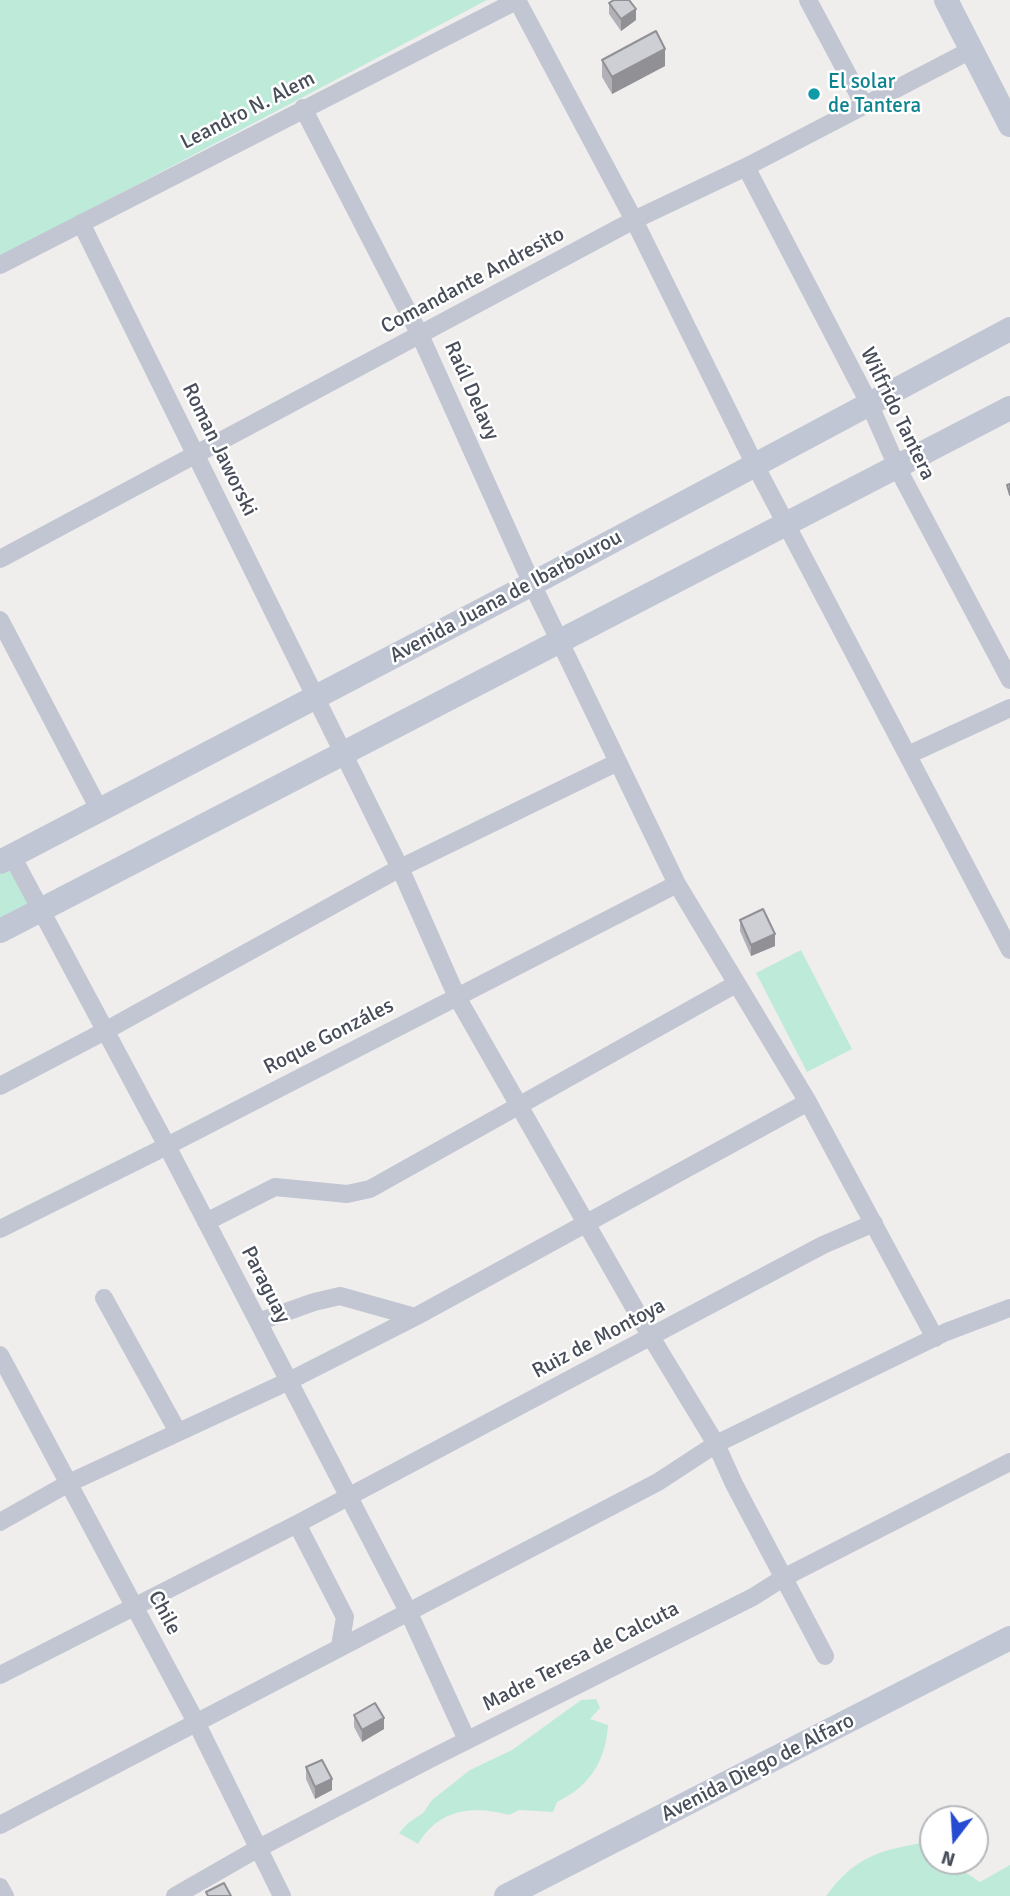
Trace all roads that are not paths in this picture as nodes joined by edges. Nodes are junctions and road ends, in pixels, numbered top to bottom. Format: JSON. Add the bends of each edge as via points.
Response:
{"nodes":[{"id":1,"x":518,"y":0,"type":"edge"},
{"id":2,"x":808,"y":0,"type":"edge"},
{"id":3,"x":946,"y":0,"type":"edge"},
{"id":4,"x":971,"y":50,"type":"junction"},
{"id":5,"x":864,"y":105,"type":"junction"},
{"id":6,"x":303,"y":108,"type":"junction"},
{"id":7,"x":1010,"y":125,"type":"edge"},
{"id":8,"x":746,"y":167,"type":"junction"},
{"id":9,"x":634,"y":220,"type":"junction"},
{"id":10,"x":81,"y":223,"type":"junction"},
{"id":11,"x":0,"y":265,"type":"edge"},
{"id":12,"x":1010,"y":329,"type":"edge"},
{"id":13,"x":420,"y":335,"type":"junction"},
{"id":14,"x":869,"y":403,"type":"junction"},
{"id":15,"x":1009,"y":411,"type":"edge"},
{"id":16,"x":197,"y":456,"type":"junction"},
{"id":17,"x":755,"y":465,"type":"junction"},
{"id":18,"x":897,"y":467,"type":"junction"},
{"id":19,"x":787,"y":524,"type":"junction"},
{"id":20,"x":0,"y":559,"type":"edge"},
{"id":21,"x":532,"y":584,"type":"junction"},
{"id":22,"x":0,"y":620,"type":"edge"},
{"id":23,"x":559,"y":642,"type":"junction"},
{"id":24,"x":1010,"y":680,"type":"edge"},
{"id":25,"x":317,"y":697,"type":"junction"},
{"id":26,"x":1010,"y":708,"type":"edge"},
{"id":27,"x":345,"y":753,"type":"junction"},
{"id":28,"x":908,"y":755,"type":"junction"},
{"id":29,"x":617,"y":763,"type":"junction"},
{"id":30,"x":100,"y":811,"type":"junction"},
{"id":31,"x":6,"y":859,"type":"edge"},
{"id":32,"x":400,"y":868,"type":"junction"},
{"id":33,"x":677,"y":884,"type":"junction"},
{"id":34,"x":40,"y":910,"type":"junction"},
{"id":35,"x":0,"y":931,"type":"edge"},
{"id":36,"x":1010,"y":950,"type":"edge"},
{"id":37,"x":736,"y":984,"type":"junction"},
{"id":38,"x":457,"y":997,"type":"junction"},
{"id":39,"x":105,"y":1031,"type":"junction"},
{"id":40,"x":0,"y":1086,"type":"edge"},
{"id":41,"x":808,"y":1102,"type":"junction"},
{"id":42,"x":519,"y":1104,"type":"junction"},
{"id":43,"x":167,"y":1146,"type":"junction"},
{"id":44,"x":206,"y":1222,"type":"junction"},
{"id":45,"x":586,"y":1223,"type":"junction"},
{"id":46,"x":874,"y":1223,"type":"junction"},
{"id":47,"x":0,"y":1229,"type":"edge"},
{"id":48,"x":104,"y":1298,"type":"dead end"},
{"id":49,"x":1010,"y":1308,"type":"edge"},
{"id":50,"x":415,"y":1317,"type":"junction"},
{"id":51,"x":258,"y":1322,"type":"junction"},
{"id":52,"x":651,"y":1337,"type":"junction"},
{"id":53,"x":935,"y":1338,"type":"junction"},
{"id":54,"x":0,"y":1355,"type":"edge"},
{"id":55,"x":289,"y":1381,"type":"junction"},
{"id":56,"x":178,"y":1432,"type":"junction"},
{"id":57,"x":716,"y":1444,"type":"junction"},
{"id":58,"x":1010,"y":1462,"type":"edge"},
{"id":59,"x":69,"y":1483,"type":"junction"},
{"id":60,"x":348,"y":1497,"type":"junction"},
{"id":61,"x":0,"y":1522,"type":"edge"},
{"id":62,"x":297,"y":1524,"type":"junction"},
{"id":63,"x":783,"y":1578,"type":"junction"},
{"id":64,"x":134,"y":1605,"type":"junction"},
{"id":65,"x":408,"y":1611,"type":"junction"},
{"id":66,"x":1010,"y":1638,"type":"edge"},
{"id":67,"x":340,"y":1646,"type":"junction"},
{"id":68,"x":825,"y":1656,"type":"dead end"},
{"id":69,"x":0,"y":1675,"type":"edge"},
{"id":70,"x":196,"y":1722,"type":"junction"},
{"id":71,"x":467,"y":1740,"type":"junction"},
{"id":72,"x":0,"y":1825,"type":"edge"},
{"id":73,"x":257,"y":1849,"type":"junction"},
{"id":74,"x":0,"y":1887,"type":"edge"},
{"id":75,"x":5,"y":1896,"type":"edge"},
{"id":76,"x":175,"y":1896,"type":"edge"},
{"id":77,"x":282,"y":1896,"type":"edge"},
{"id":78,"x":506,"y":1896,"type":"edge"}],
"edges":[{"from":1,"to":6,"type":"street","name":"Leandro N. Alem"},
{"from":1,"to":9,"type":"street"},
{"from":2,"to":5,"type":"street"},
{"from":3,"to":4,"type":"main road"},
{"from":4,"to":5,"type":"street","name":"Comandante Andresito"},
{"from":4,"to":7,"type":"main road"},
{"from":5,"to":8,"type":"street","name":"Comandante Andresito"},
{"from":6,"to":10,"type":"street","name":"Leandro N. Alem"},
{"from":6,"to":13,"type":"street","name":"Raúl Delavy"},
{"from":8,"to":9,"type":"street","name":"Comandante Andresito"},
{"from":8,"to":14,"type":"street","name":"Wilfrido Tantera"},
{"from":9,"to":13,"type":"street","name":"Comandante Andresito"},
{"from":9,"to":17,"type":"street"},
{"from":10,"to":11,"type":"street","name":"Leandro N. Alem"},
{"from":10,"to":16,"type":"street","name":"Roman Jaworski"},
{"from":12,"to":14,"type":"main road","name":"Avenida Juana de Ibarbourou"},
{"from":13,"to":16,"type":"street","name":"Comandante Andresito"},
{"from":13,"to":21,"type":"street","name":"Raúl Delavy"},
{"from":14,"to":17,"type":"main road","name":"Avenida Juana de Ibarbourou"},
{"from":14,"to":18,"type":"street","name":"Wilfrido Tantera"},
{"from":15,"to":18,"type":"main road"},
{"from":16,"to":20,"type":"street","name":"Comandante Andresito"},
{"from":16,"to":25,"type":"street","name":"Roman Jaworski"},
{"from":17,"to":19,"type":"street"},
{"from":17,"to":21,"type":"main road","name":"Avenida Juana de Ibarbourou"},
{"from":18,"to":19,"type":"main road"},
{"from":18,"to":24,"type":"street","name":"Wilfrido Tantera"},
{"from":19,"to":23,"type":"main road"},
{"from":19,"to":28,"type":"street"},
{"from":21,"to":23,"type":"street","name":"Raúl Delavy"},
{"from":21,"to":25,"type":"main road","name":"Avenida Juana de Ibarbourou"},
{"from":22,"to":30,"type":"street"},
{"from":23,"to":27,"type":"main road"},
{"from":23,"to":29,"type":"street","name":"Raúl Delavy"},
{"from":25,"to":27,"type":"street","name":"Roman Jaworski"},
{"from":25,"to":30,"type":"main road","name":"Avenida Juana de Ibarbourou"},
{"from":26,"to":28,"type":"street"},
{"from":27,"to":32,"type":"street","name":"Roman Jaworski"},
{"from":27,"to":34,"type":"main road"},
{"from":28,"to":36,"type":"street"},
{"from":29,"to":32,"type":"street"},
{"from":29,"to":33,"type":"street","name":"Raúl Delavy"},
{"from":30,"to":31,"type":"main road","name":"Avenida Juana de Ibarbourou"},
{"from":31,"to":34,"type":"street","name":"Paraguay"},
{"from":32,"to":38,"type":"street","name":"Roman Jaworski"},
{"from":32,"to":39,"type":"street"},
{"from":33,"to":37,"type":"street","name":"Raúl Delavy"},
{"from":33,"to":38,"type":"street","name":"Roque Gonzáles"},
{"from":34,"to":35,"type":"main road"},
{"from":34,"to":39,"type":"street","name":"Paraguay"},
{"from":37,"to":41,"type":"street","name":"Raúl Delavy"},
{"from":37,"to":42,"type":"street"},
{"from":38,"to":42,"type":"street","name":"Roman Jaworski"},
{"from":38,"to":43,"type":"street","name":"Roque Gonzáles"},
{"from":39,"to":40,"type":"street"},
{"from":39,"to":43,"type":"street","name":"Paraguay"},
{"from":41,"to":45,"type":"street"},
{"from":41,"to":46,"type":"street"},
{"from":42,"to":44,"type":"street","via":[[370,1189],[347,1194],[275,1187]]},
{"from":42,"to":45,"type":"street","name":"Roman Jaworski"},
{"from":43,"to":44,"type":"street","name":"Paraguay"},
{"from":43,"to":47,"type":"street","name":"Roque Gonzáles"},
{"from":44,"to":51,"type":"street","name":"Paraguay"},
{"from":45,"to":50,"type":"street"},
{"from":45,"to":52,"type":"street","name":"Roman Jaworski"},
{"from":46,"to":52,"type":"street","name":"Ruiz de Montoya","via":[[823,1245]]},
{"from":46,"to":53,"type":"street"},
{"from":48,"to":56,"type":"street"},
{"from":49,"to":53,"type":"street"},
{"from":50,"to":51,"type":"street","via":[[340,1296]]},
{"from":50,"to":55,"type":"street"},
{"from":51,"to":55,"type":"street","name":"Paraguay"},
{"from":52,"to":57,"type":"street","name":"Roman Jaworski"},
{"from":52,"to":60,"type":"street","name":"Ruiz de Montoya"},
{"from":53,"to":57,"type":"street"},
{"from":54,"to":59,"type":"street","name":"Chile"},
{"from":55,"to":56,"type":"street"},
{"from":55,"to":60,"type":"street","name":"Paraguay"},
{"from":56,"to":59,"type":"street"},
{"from":57,"to":63,"type":"street","name":"Roman Jaworski"},
{"from":57,"to":65,"type":"street","via":[[659,1482]]},
{"from":58,"to":63,"type":"street","name":"Madre Teresa de Calcuta"},
{"from":59,"to":61,"type":"street"},
{"from":59,"to":64,"type":"street","name":"Chile"},
{"from":60,"to":62,"type":"street","name":"Ruiz de Montoya"},
{"from":60,"to":65,"type":"street","name":"Paraguay"},
{"from":62,"to":64,"type":"street","name":"Ruiz de Montoya"},
{"from":62,"to":67,"type":"street","via":[[345,1617]]},
{"from":63,"to":68,"type":"street","name":"Roman Jaworski"},
{"from":63,"to":71,"type":"street","name":"Madre Teresa de Calcuta"},
{"from":64,"to":69,"type":"street","name":"Ruiz de Montoya"},
{"from":64,"to":70,"type":"street","name":"Chile"},
{"from":65,"to":67,"type":"street"},
{"from":65,"to":71,"type":"street","name":"Paraguay"},
{"from":66,"to":78,"type":"main road","name":"Avenida Diego de Alfaro"},
{"from":67,"to":70,"type":"street"},
{"from":70,"to":72,"type":"street"},
{"from":70,"to":73,"type":"street","name":"Chile"},
{"from":71,"to":73,"type":"street","name":"Madre Teresa de Calcuta"},
{"from":73,"to":76,"type":"street","name":"Madre Teresa de Calcuta"},
{"from":73,"to":77,"type":"street","name":"Chile"},
{"from":74,"to":75,"type":"street"}]}
